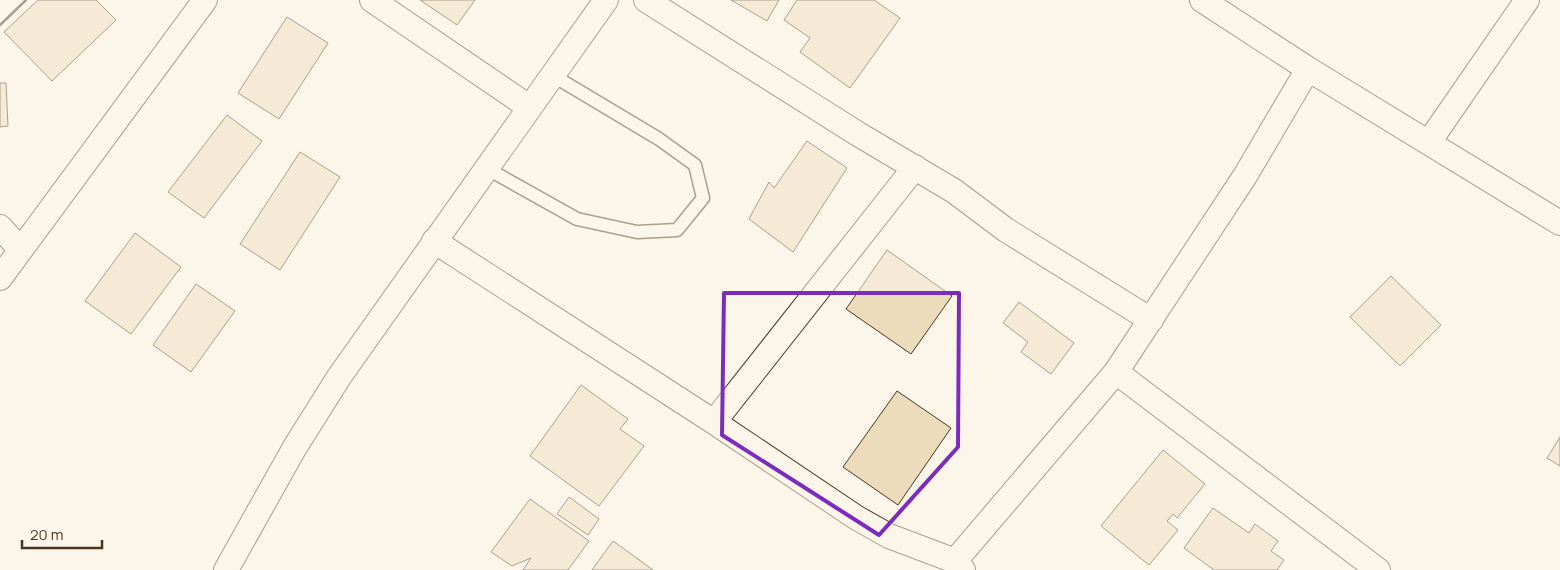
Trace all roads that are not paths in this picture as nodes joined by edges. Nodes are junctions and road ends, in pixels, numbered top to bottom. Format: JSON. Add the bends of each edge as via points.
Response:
{"nodes":[{"id":1,"x":205,"y":0,"type":"edge"},
{"id":2,"x":372,"y":0,"type":"edge"},
{"id":3,"x":606,"y":0,"type":"edge"},
{"id":4,"x":646,"y":0,"type":"edge"},
{"id":5,"x":1202,"y":0,"type":"edge"},
{"id":6,"x":1527,"y":0,"type":"edge"},
{"id":7,"x":1308,"y":69,"type":"junction"},
{"id":8,"x":552,"y":76,"type":"junction"},
{"id":9,"x":529,"y":107,"type":"junction"},
{"id":10,"x":1429,"y":142,"type":"junction"},
{"id":11,"x":914,"y":167,"type":"junction"},
{"id":12,"x":486,"y":168,"type":"junction"},
{"id":13,"x":1560,"y":223,"type":"edge"},
{"id":14,"x":0,"y":227,"type":"edge"},
{"id":15,"x":434,"y":241,"type":"junction"},
{"id":16,"x":20,"y":249,"type":"junction"},
{"id":17,"x":0,"y":278,"type":"edge"},
{"id":18,"x":1151,"y":320,"type":"junction"},
{"id":19,"x":1116,"y":372,"type":"junction"},
{"id":20,"x":714,"y":422,"type":"junction"},
{"id":21,"x":959,"y":566,"type":"edge"},
{"id":22,"x":226,"y":570,"type":"edge"},
{"id":23,"x":1378,"y":570,"type":"edge"}],
"edges":[{"from":1,"to":16,"type":"street"},
{"from":2,"to":9,"type":"street"},
{"from":3,"to":8,"type":"street"},
{"from":4,"to":11,"type":"street"},
{"from":5,"to":7,"type":"street"},
{"from":6,"to":10,"type":"street"},
{"from":7,"to":10,"type":"street"},
{"from":7,"to":18,"type":"street","via":[[1246,176]]},
{"from":8,"to":9,"type":"street"},
{"from":8,"to":12,"type":"lane","via":[[659,139],[696,165],[703,198],[677,230],[637,232],[576,219]]},
{"from":9,"to":12,"type":"street"},
{"from":10,"to":13,"type":"street"},
{"from":11,"to":18,"type":"street","via":[[954,191],[1006,230]]},
{"from":11,"to":20,"type":"street"},
{"from":12,"to":15,"type":"street"},
{"from":14,"to":16,"type":"street"},
{"from":15,"to":20,"type":"street"},
{"from":15,"to":22,"type":"street","via":[[339,377]]},
{"from":16,"to":17,"type":"street"},
{"from":18,"to":19,"type":"street"},
{"from":19,"to":21,"type":"street"},
{"from":19,"to":23,"type":"street"},
{"from":20,"to":21,"type":"street","via":[[857,518],[889,536]]}]}
